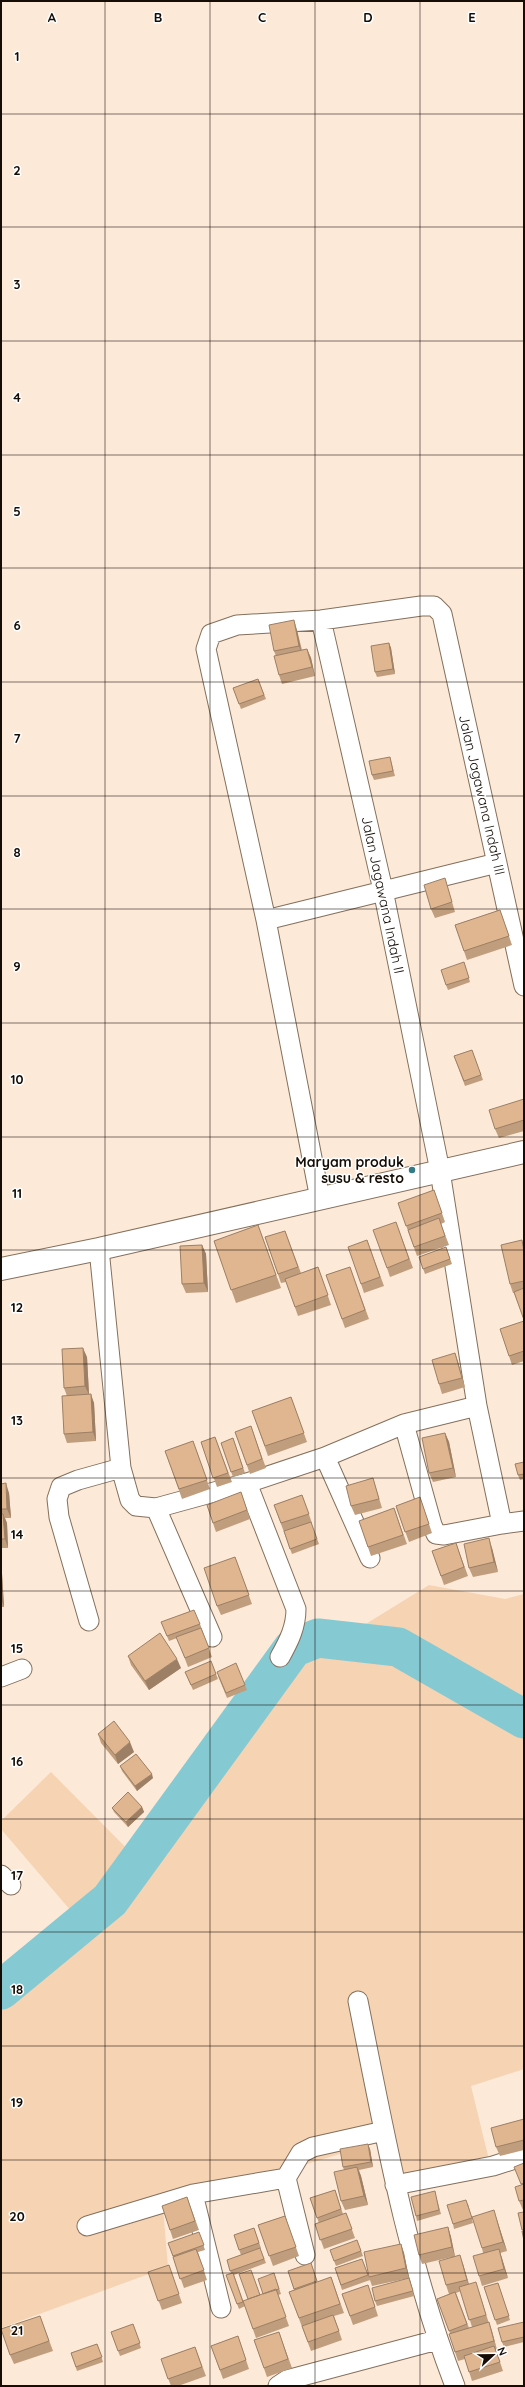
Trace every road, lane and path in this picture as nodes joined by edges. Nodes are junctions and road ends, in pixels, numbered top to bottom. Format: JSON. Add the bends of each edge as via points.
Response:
{"nodes":[{"id":1,"x":321,"y":620,"type":"junction"},
{"id":2,"x":497,"y":863,"type":"junction"},
{"id":3,"x":383,"y":890,"type":"junction"},
{"id":4,"x":266,"y":920,"type":"junction"},
{"id":5,"x":524,"y":986,"type":"edge"},
{"id":6,"x":524,"y":1152,"type":"edge"},
{"id":7,"x":440,"y":1171,"type":"junction"},
{"id":8,"x":320,"y":1199,"type":"junction"},
{"id":9,"x":99,"y":1249,"type":"junction"},
{"id":10,"x":1,"y":1269,"type":"edge"},
{"id":11,"x":477,"y":1406,"type":"junction"},
{"id":12,"x":404,"y":1424,"type":"junction"},
{"id":13,"x":325,"y":1458,"type":"junction"},
{"id":14,"x":122,"y":1468,"type":"junction"},
{"id":15,"x":247,"y":1483,"type":"junction"},
{"id":16,"x":156,"y":1508,"type":"junction"},
{"id":17,"x":524,"y":1521,"type":"edge"},
{"id":18,"x":502,"y":1524,"type":"junction"},
{"id":19,"x":370,"y":1558,"type":"edge"},
{"id":20,"x":89,"y":1621,"type":"dead end"},
{"id":21,"x":212,"y":1637,"type":"dead end"},
{"id":22,"x":280,"y":1657,"type":"dead end"},
{"id":23,"x":22,"y":1669,"type":"dead end"},
{"id":24,"x":1,"y":1677,"type":"edge"},
{"id":25,"x":358,"y":2001,"type":"dead end"},
{"id":26,"x":384,"y":2131,"type":"junction"},
{"id":27,"x":524,"y":2156,"type":"edge"},
{"id":28,"x":286,"y":2178,"type":"junction"},
{"id":29,"x":395,"y":2185,"type":"junction"},
{"id":30,"x":194,"y":2194,"type":"junction"},
{"id":31,"x":87,"y":2226,"type":"dead end"},
{"id":32,"x":305,"y":2255,"type":"dead end"},
{"id":33,"x":221,"y":2308,"type":"dead end"},
{"id":34,"x":437,"y":2340,"type":"junction"},
{"id":35,"x":278,"y":2386,"type":"edge"},
{"id":36,"x":455,"y":2386,"type":"edge"}],
"edges":[{"from":1,"to":2,"type":"street","name":"Jalan Jagawana Indah III","via":[[434,606],[442,614]]},
{"from":1,"to":3,"type":"street","name":"Jalan Jagawana Indah II"},
{"from":1,"to":4,"type":"street","via":[[237,625],[211,634],[206,649]]},
{"from":2,"to":3,"type":"street"},
{"from":2,"to":5,"type":"street","name":"Jalan Jagawana Indah III"},
{"from":3,"to":4,"type":"street"},
{"from":3,"to":7,"type":"street","name":"Jalan Jagawana Indah II"},
{"from":4,"to":8,"type":"street"},
{"from":6,"to":7,"type":"street"},
{"from":7,"to":8,"type":"street"},
{"from":7,"to":11,"type":"street","name":"Jalan Jagawana Indah II"},
{"from":8,"to":9,"type":"street"},
{"from":9,"to":10,"type":"street"},
{"from":9,"to":14,"type":"street"},
{"from":11,"to":12,"type":"street"},
{"from":11,"to":18,"type":"street","name":"Jalan Jagawana Indah II"},
{"from":12,"to":13,"type":"street"},
{"from":12,"to":18,"type":"street","via":[[436,1534],[444,1535]]},
{"from":13,"to":15,"type":"street"},
{"from":13,"to":19,"type":"street"},
{"from":14,"to":16,"type":"street","via":[[130,1500],[142,1508]]},
{"from":14,"to":20,"type":"street","via":[[61,1487],[57,1499],[59,1517]]},
{"from":15,"to":16,"type":"street"},
{"from":15,"to":22,"type":"street","via":[[296,1609],[296,1620],[291,1636]]},
{"from":16,"to":21,"type":"street"},
{"from":17,"to":18,"type":"street"},
{"from":23,"to":24,"type":"street"},
{"from":25,"to":26,"type":"street"},
{"from":26,"to":28,"type":"street","via":[[313,2147],[301,2153]]},
{"from":26,"to":29,"type":"street"},
{"from":27,"to":29,"type":"street","via":[[493,2166]]},
{"from":28,"to":30,"type":"street"},
{"from":28,"to":32,"type":"street"},
{"from":29,"to":34,"type":"street"},
{"from":30,"to":31,"type":"street"},
{"from":30,"to":33,"type":"street"},
{"from":34,"to":35,"type":"street","via":[[287,2380]]},
{"from":34,"to":36,"type":"street"}]}
